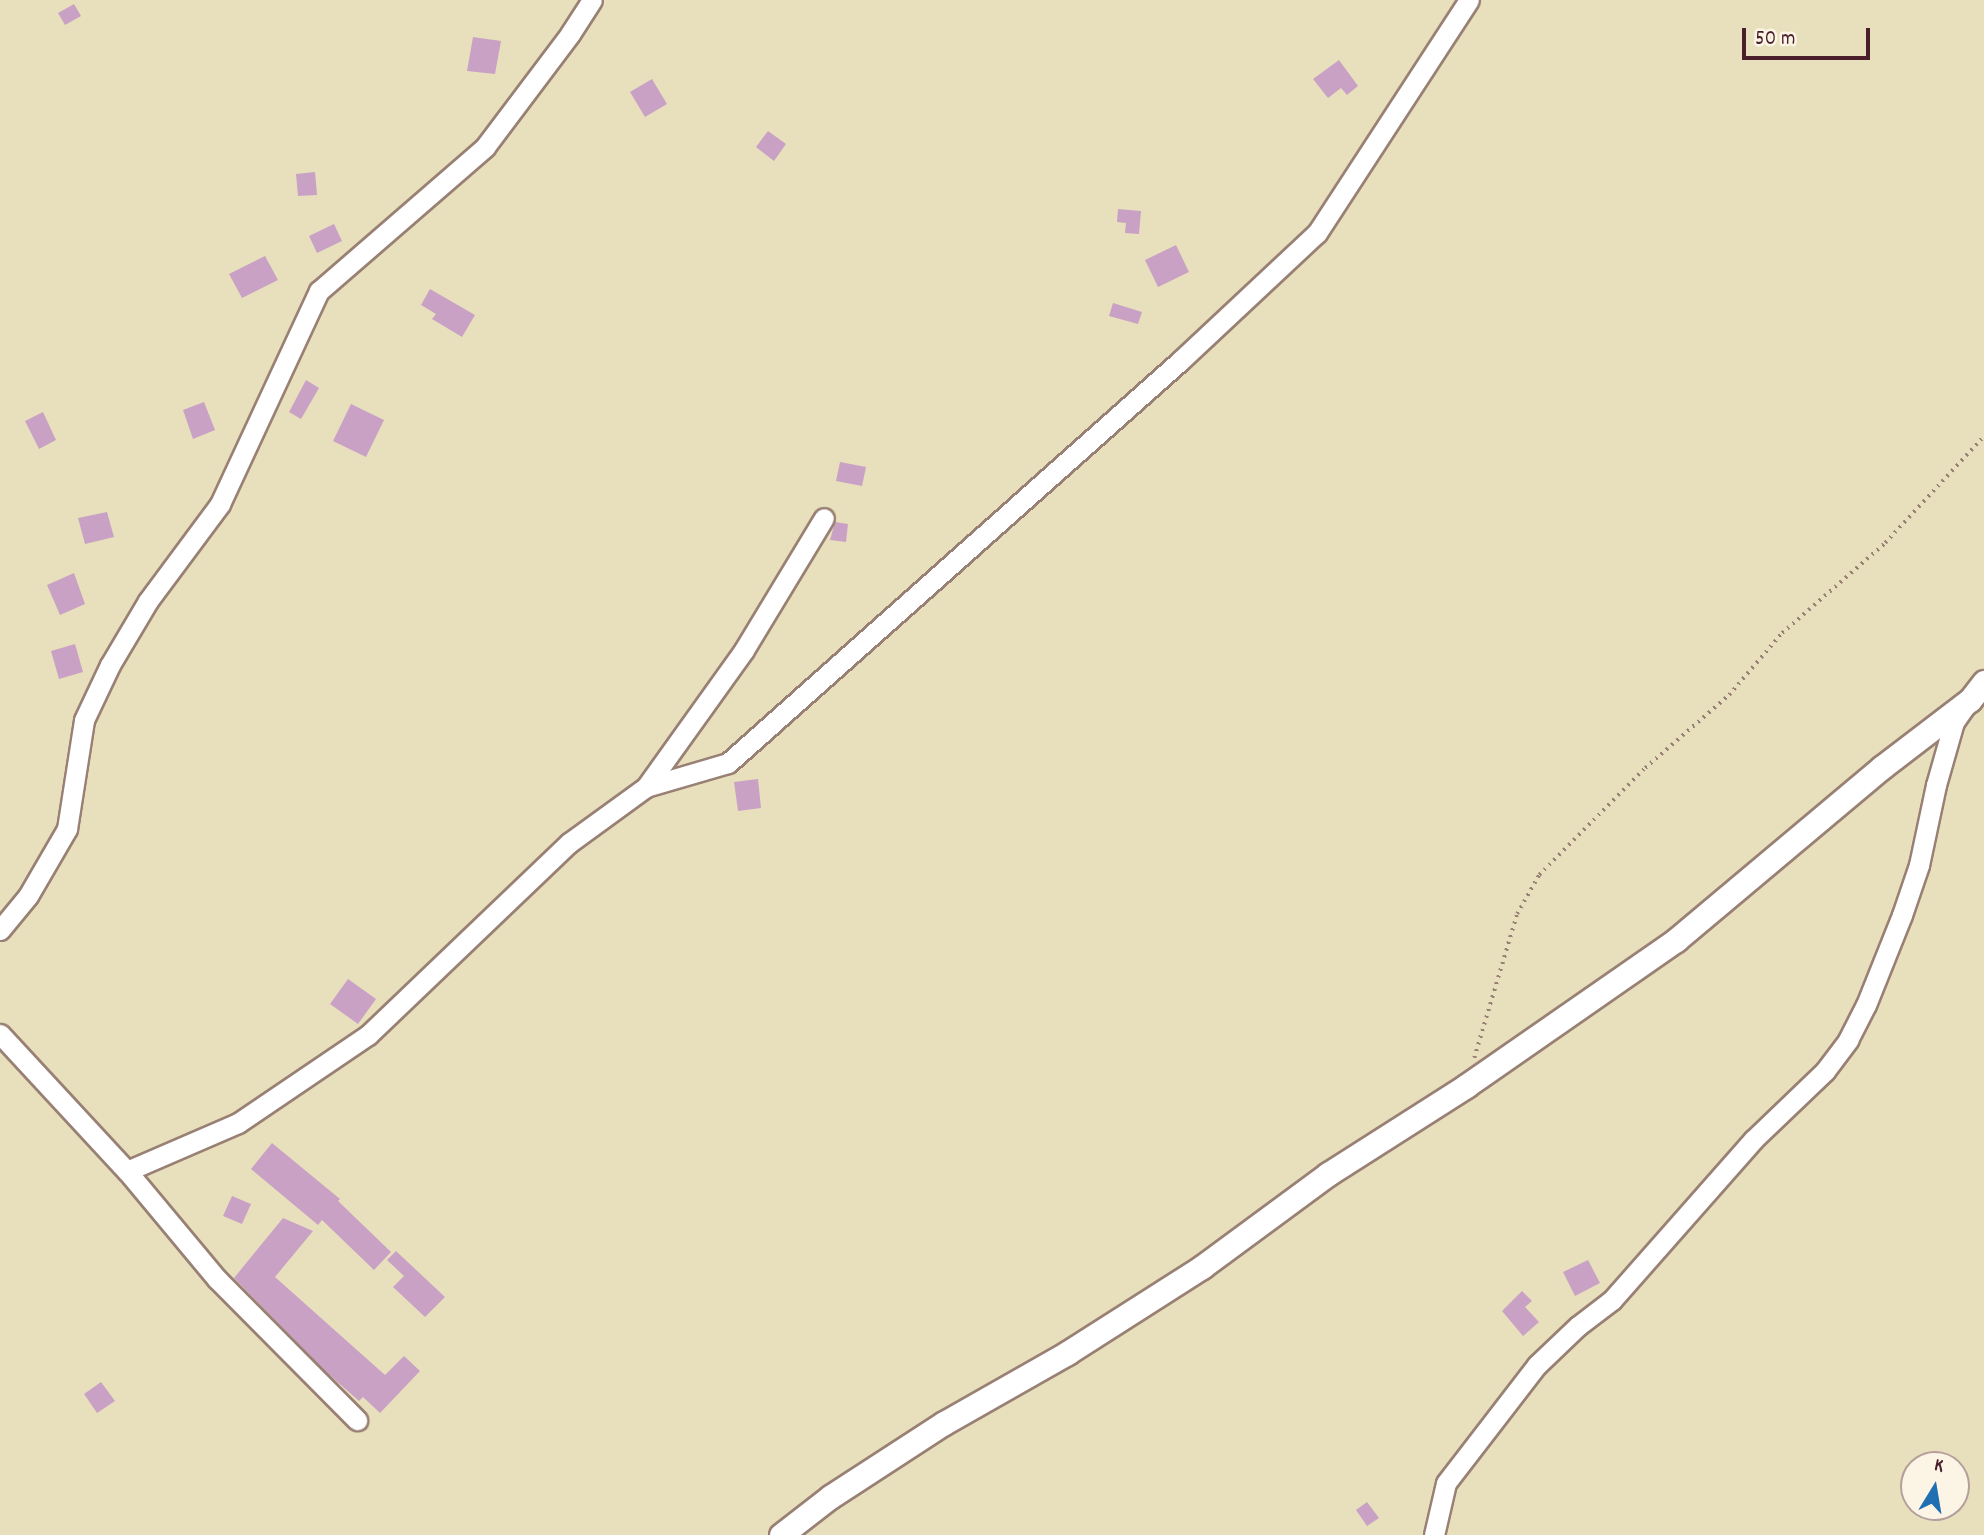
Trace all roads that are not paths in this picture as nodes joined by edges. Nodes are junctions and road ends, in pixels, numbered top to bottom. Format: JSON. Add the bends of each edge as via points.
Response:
{"nodes":[{"id":1,"x":592,"y":0,"type":"edge"},
{"id":2,"x":1469,"y":0,"type":"edge"},
{"id":3,"x":824,"y":518,"type":"dead end"},
{"id":4,"x":1984,"y":681,"type":"edge"},
{"id":5,"x":1970,"y":700,"type":"junction"},
{"id":6,"x":646,"y":787,"type":"junction"},
{"id":7,"x":0,"y":930,"type":"edge"},
{"id":8,"x":0,"y":1034,"type":"edge"},
{"id":9,"x":127,"y":1171,"type":"junction"},
{"id":10,"x":357,"y":1420,"type":"dead end"},
{"id":11,"x":781,"y":1535,"type":"edge"},
{"id":12,"x":1434,"y":1535,"type":"edge"}],
"edges":[{"from":1,"to":7,"type":"street","via":[[485,146],[319,290],[220,503],[148,601],[110,665],[84,720],[67,829],[28,896]]},
{"from":2,"to":6,"type":"street","via":[[1317,233],[1181,361],[728,763]]},
{"from":3,"to":6,"type":"street","via":[[744,650]]},
{"from":4,"to":5,"type":"street"},
{"from":5,"to":11,"type":"street","via":[[1881,768],[1676,940],[1466,1086],[1328,1174],[1202,1267],[1067,1353],[944,1423],[830,1497]]},
{"from":5,"to":12,"type":"street","via":[[1954,722],[1902,915],[1848,1040],[1825,1071],[1736,1158],[1612,1300],[1537,1365],[1446,1483]]},
{"from":6,"to":9,"type":"street","via":[[569,843],[369,1035],[238,1123]]},
{"from":8,"to":9,"type":"street"},
{"from":9,"to":10,"type":"street","via":[[218,1279]]}]}
